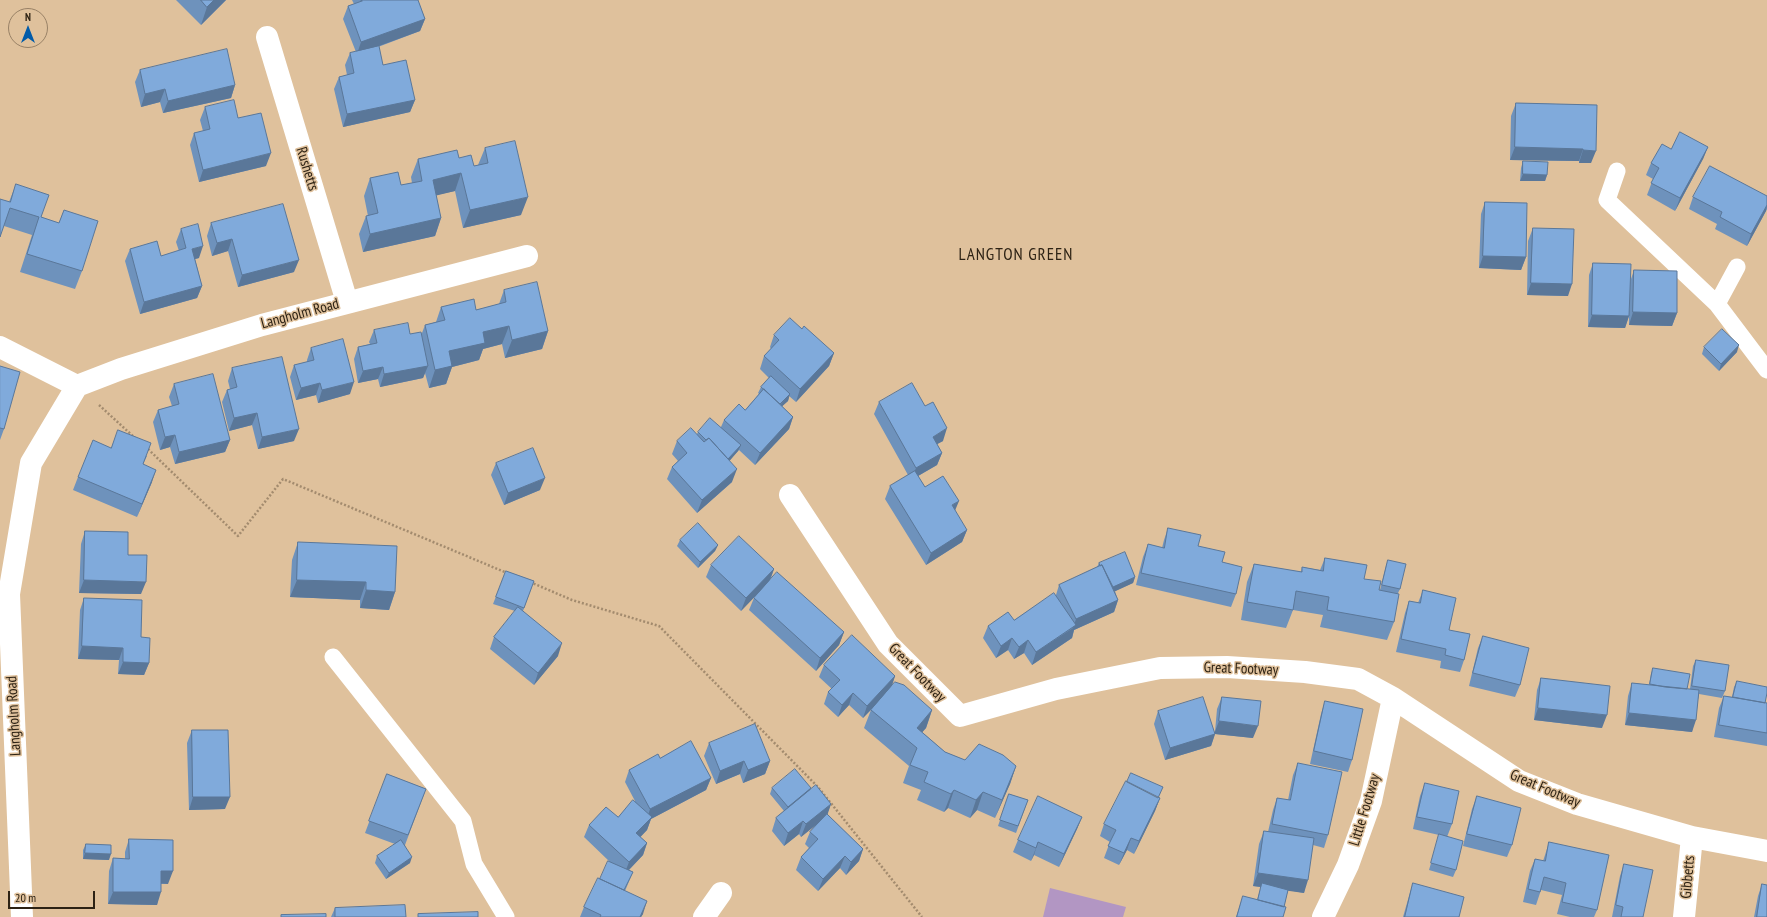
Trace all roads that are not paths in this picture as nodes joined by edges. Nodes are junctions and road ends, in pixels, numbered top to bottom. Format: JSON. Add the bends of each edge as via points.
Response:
{"nodes":[{"id":1,"x":267,"y":37,"type":"dead end"},
{"id":2,"x":1617,"y":171,"type":"dead end"},
{"id":3,"x":527,"y":256,"type":"dead end"},
{"id":4,"x":1737,"y":267,"type":"dead end"},
{"id":5,"x":347,"y":302,"type":"junction"},
{"id":6,"x":1717,"y":304,"type":"junction"},
{"id":7,"x":0,"y":347,"type":"edge"},
{"id":8,"x":1767,"y":370,"type":"edge"},
{"id":9,"x":77,"y":386,"type":"junction"},
{"id":10,"x":790,"y":495,"type":"dead end"},
{"id":11,"x":333,"y":658,"type":"dead end"},
{"id":12,"x":1393,"y":698,"type":"junction"},
{"id":13,"x":8,"y":735,"type":"edge"},
{"id":14,"x":1692,"y":837,"type":"junction"},
{"id":15,"x":1767,"y":851,"type":"edge"},
{"id":16,"x":721,"y":894,"type":"dead end"},
{"id":17,"x":22,"y":917,"type":"edge"},
{"id":18,"x":506,"y":917,"type":"edge"},
{"id":19,"x":704,"y":917,"type":"edge"},
{"id":20,"x":1323,"y":917,"type":"edge"},
{"id":21,"x":1684,"y":917,"type":"edge"}],
"edges":[{"from":1,"to":5,"type":"street","name":"Rushetts"},
{"from":2,"to":6,"type":"lane","via":[[1607,200]]},
{"from":3,"to":5,"type":"street","name":"Langholm Road"},
{"from":4,"to":6,"type":"lane"},
{"from":5,"to":9,"type":"street","name":"Langholm Road","via":[[262,325],[121,369]]},
{"from":6,"to":8,"type":"lane"},
{"from":7,"to":9,"type":"street"},
{"from":9,"to":13,"type":"street","name":"Langholm Road","via":[[31,463],[9,594]]},
{"from":10,"to":12,"type":"street","name":"Great Footway","via":[[888,644],[960,716],[1056,689],[1160,668],[1227,667],[1305,672],[1358,679]]},
{"from":11,"to":18,"type":"lane","via":[[463,821],[474,864]]},
{"from":12,"to":14,"type":"street","name":"Great Footway","via":[[1519,781],[1577,804]]},
{"from":12,"to":20,"type":"street","name":"Little Footway","via":[[1371,801],[1348,865]]},
{"from":13,"to":17,"type":"street","name":"Langholm Road"},
{"from":14,"to":15,"type":"street","name":"Great Footway"},
{"from":14,"to":21,"type":"street","name":"Gibbetts"},
{"from":16,"to":19,"type":"street"}]}
